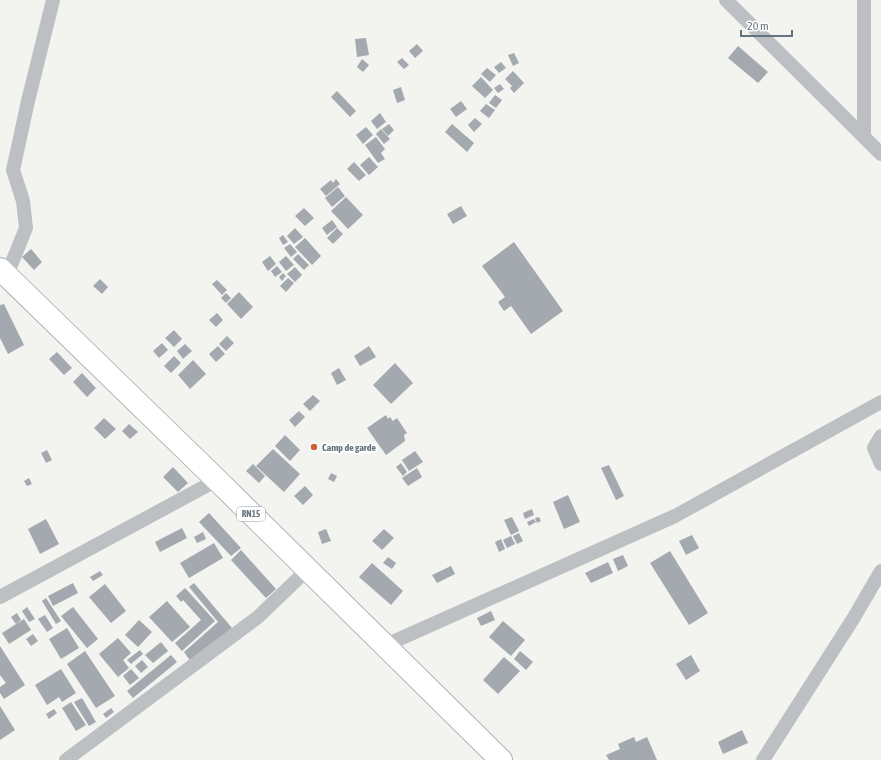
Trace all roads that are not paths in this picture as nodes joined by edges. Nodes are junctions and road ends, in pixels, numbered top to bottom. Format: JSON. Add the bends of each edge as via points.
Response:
{"nodes":[{"id":1,"x":53,"y":0,"type":"edge"},
{"id":2,"x":726,"y":0,"type":"edge"},
{"id":3,"x":864,"y":0,"type":"edge"},
{"id":4,"x":864,"y":137,"type":"junction"},
{"id":5,"x":881,"y":154,"type":"edge"},
{"id":6,"x":2,"y":274,"type":"edge"},
{"id":7,"x":881,"y":402,"type":"edge"},
{"id":8,"x":881,"y":436,"type":"edge"},
{"id":9,"x":881,"y":464,"type":"edge"},
{"id":10,"x":218,"y":480,"type":"junction"},
{"id":11,"x":307,"y":570,"type":"junction"},
{"id":12,"x":881,"y":572,"type":"edge"},
{"id":13,"x":0,"y":597,"type":"edge"},
{"id":14,"x":386,"y":645,"type":"junction"},
{"id":15,"x":66,"y":760,"type":"edge"},
{"id":16,"x":501,"y":760,"type":"edge"},
{"id":17,"x":763,"y":760,"type":"edge"}],
"edges":[{"from":1,"to":6,"type":"street","via":[[13,170],[23,200],[26,228]]},
{"from":2,"to":4,"type":"street"},
{"from":3,"to":4,"type":"street"},
{"from":4,"to":5,"type":"street"},
{"from":6,"to":10,"type":"main road","number":"RN15"},
{"from":7,"to":14,"type":"street","via":[[675,516]]},
{"from":8,"to":9,"type":"street","via":[[874,448]]},
{"from":10,"to":11,"type":"main road","number":"RN15"},
{"from":10,"to":13,"type":"street"},
{"from":11,"to":14,"type":"main road","number":"RN15"},
{"from":11,"to":15,"type":"street","via":[[258,617]]},
{"from":12,"to":17,"type":"street"},
{"from":14,"to":16,"type":"main road","number":"RN15"}]}
